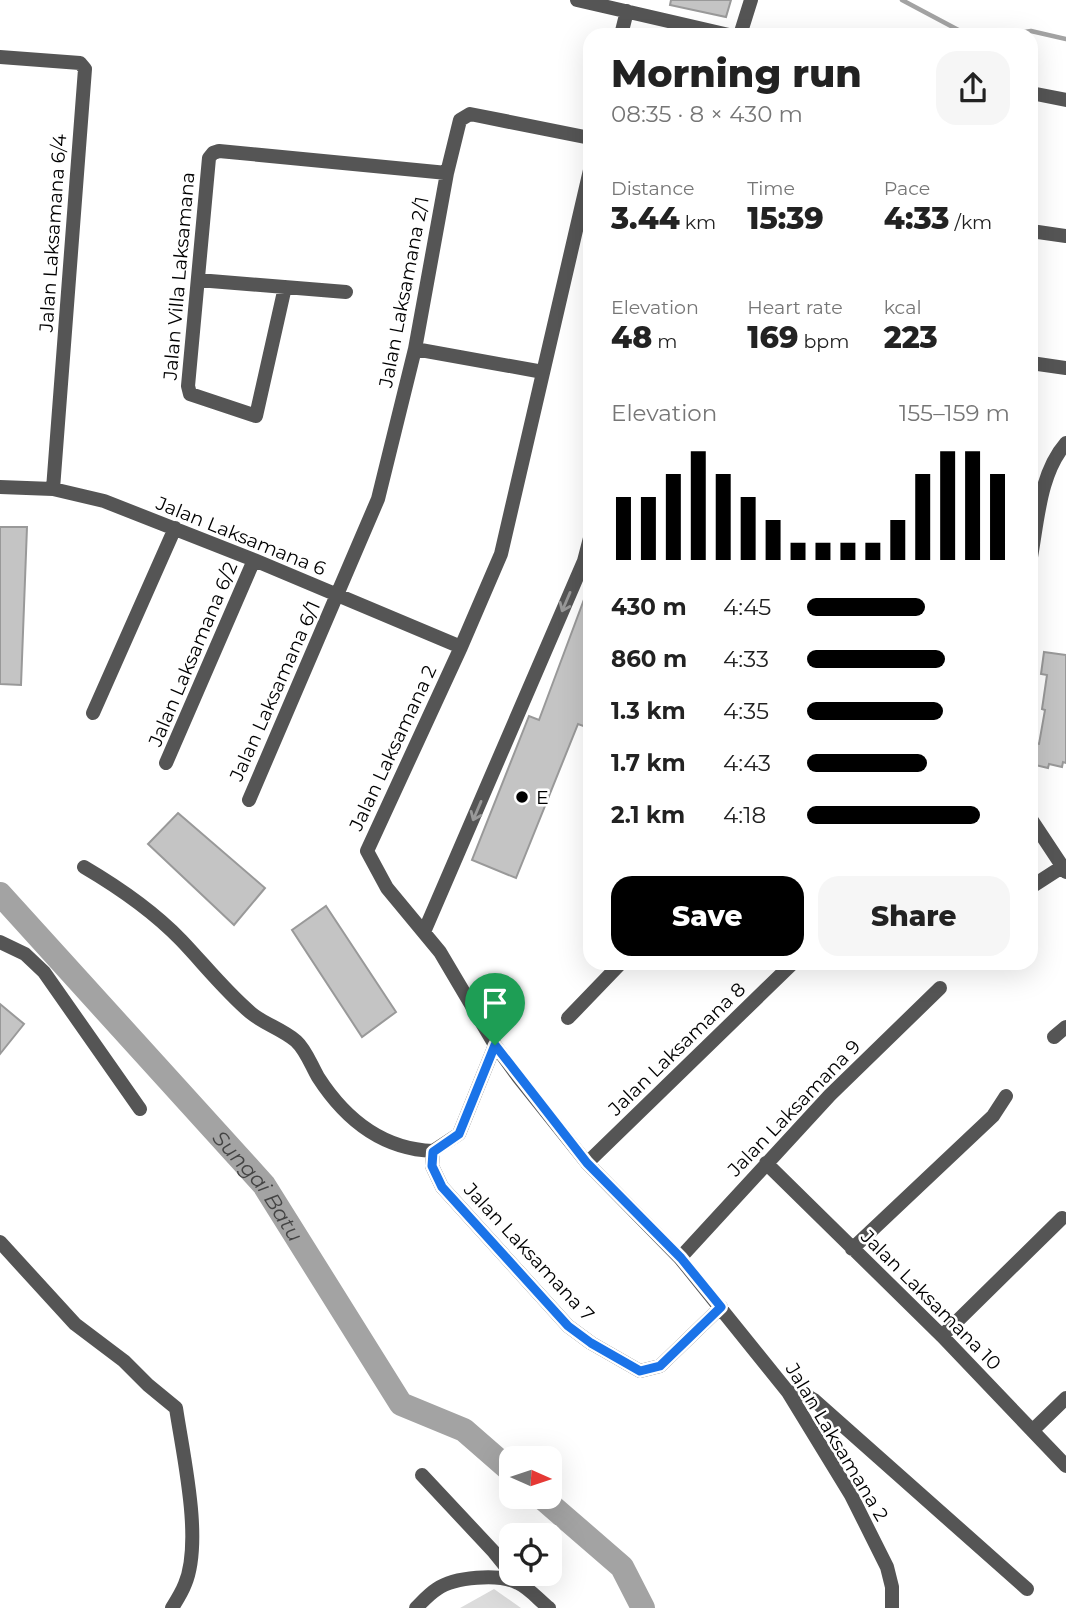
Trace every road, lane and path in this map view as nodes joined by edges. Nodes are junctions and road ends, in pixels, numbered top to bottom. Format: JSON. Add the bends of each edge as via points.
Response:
{"nodes":[{"id":1,"x":577,"y":0,"type":"edge"},
{"id":2,"x":751,"y":0,"type":"edge"},
{"id":3,"x":626,"y":11,"type":"junction"},
{"id":4,"x":622,"y":28,"type":"edge"},
{"id":5,"x":695,"y":28,"type":"edge"},
{"id":6,"x":742,"y":28,"type":"edge"},
{"id":7,"x":0,"y":57,"type":"edge"},
{"id":8,"x":1038,"y":94,"type":"edge"},
{"id":9,"x":1066,"y":100,"type":"edge"},
{"id":10,"x":583,"y":137,"type":"edge"},
{"id":11,"x":447,"y":173,"type":"junction"},
{"id":12,"x":583,"y":200,"type":"edge"},
{"id":13,"x":1038,"y":232,"type":"edge"},
{"id":14,"x":1066,"y":236,"type":"edge"},
{"id":15,"x":198,"y":280,"type":"junction"},
{"id":16,"x":285,"y":287,"type":"junction"},
{"id":17,"x":346,"y":292,"type":"dead end"},
{"id":18,"x":415,"y":349,"type":"junction"},
{"id":19,"x":1038,"y":364,"type":"edge"},
{"id":20,"x":1066,"y":368,"type":"edge"},
{"id":21,"x":543,"y":372,"type":"junction"},
{"id":22,"x":1066,"y":443,"type":"edge"},
{"id":23,"x":0,"y":487,"type":"edge"},
{"id":24,"x":53,"y":489,"type":"junction"},
{"id":25,"x":1038,"y":491,"type":"edge"},
{"id":26,"x":175,"y":528,"type":"junction"},
{"id":27,"x":254,"y":561,"type":"junction"},
{"id":28,"x":583,"y":563,"type":"edge"},
{"id":29,"x":337,"y":597,"type":"junction"},
{"id":30,"x":460,"y":647,"type":"junction"},
{"id":31,"x":93,"y":713,"type":"dead end"},
{"id":32,"x":166,"y":763,"type":"dead end"},
{"id":33,"x":249,"y":800,"type":"dead end"},
{"id":34,"x":1038,"y":829,"type":"edge"},
{"id":35,"x":84,"y":867,"type":"dead end"},
{"id":36,"x":1064,"y":870,"type":"edge"},
{"id":37,"x":1038,"y":883,"type":"edge"},
{"id":38,"x":424,"y":932,"type":"junction"},
{"id":39,"x":0,"y":942,"type":"edge"},
{"id":40,"x":614,"y":970,"type":"edge"},
{"id":41,"x":786,"y":970,"type":"edge"},
{"id":42,"x":940,"y":988,"type":"dead end"},
{"id":43,"x":568,"y":1018,"type":"dead end"},
{"id":44,"x":1066,"y":1027,"type":"edge"},
{"id":45,"x":1054,"y":1037,"type":"dead end"},
{"id":46,"x":495,"y":1045,"type":"junction"},
{"id":47,"x":1006,"y":1096,"type":"dead end"},
{"id":48,"x":140,"y":1109,"type":"dead end"},
{"id":49,"x":433,"y":1152,"type":"junction"},
{"id":50,"x":587,"y":1163,"type":"junction"},
{"id":51,"x":766,"y":1163,"type":"junction"},
{"id":52,"x":1062,"y":1218,"type":"dead end"},
{"id":53,"x":0,"y":1242,"type":"edge"},
{"id":54,"x":852,"y":1249,"type":"junction"},
{"id":55,"x":681,"y":1258,"type":"junction"},
{"id":56,"x":721,"y":1307,"type":"junction"},
{"id":57,"x":942,"y":1336,"type":"junction"},
{"id":58,"x":788,"y":1392,"type":"junction"},
{"id":59,"x":1066,"y":1398,"type":"edge"},
{"id":60,"x":1033,"y":1430,"type":"junction"},
{"id":61,"x":1066,"y":1466,"type":"edge"},
{"id":62,"x":422,"y":1475,"type":"dead end"},
{"id":63,"x":499,"y":1558,"type":"edge"},
{"id":64,"x":499,"y":1580,"type":"edge"},
{"id":65,"x":523,"y":1586,"type":"edge"},
{"id":66,"x":1027,"y":1589,"type":"dead end"},
{"id":67,"x":172,"y":1608,"type":"edge"},
{"id":68,"x":416,"y":1608,"type":"edge"},
{"id":69,"x":549,"y":1608,"type":"edge"},
{"id":70,"x":892,"y":1608,"type":"edge"}],
"edges":[{"from":1,"to":3,"type":"street"},
{"from":2,"to":6,"type":"street"},
{"from":3,"to":4,"type":"street"},
{"from":3,"to":5,"type":"street"},
{"from":7,"to":24,"type":"street","name":"Jalan Laksamana 6/4","via":[[80,63],[85,69]]},
{"from":8,"to":9,"type":"street"},
{"from":10,"to":11,"type":"street","name":"Jalan Laksamana 2/1","via":[[470,114],[460,120]]},
{"from":11,"to":15,"type":"street","name":"Jalan Villa Laksamana","via":[[219,150],[209,158]]},
{"from":11,"to":18,"type":"street","name":"Jalan Laksamana 2/1"},
{"from":12,"to":21,"type":"street","name":"Jalan Laksamana 2"},
{"from":13,"to":14,"type":"street"},
{"from":15,"to":16,"type":"street"},
{"from":15,"to":16,"type":"street","name":"Jalan Villa Laksamana","via":[[188,390],[256,416]]},
{"from":16,"to":17,"type":"street"},
{"from":18,"to":21,"type":"street"},
{"from":18,"to":29,"type":"street","name":"Jalan Laksamana 2/1","via":[[378,499]]},
{"from":19,"to":20,"type":"street"},
{"from":21,"to":30,"type":"street","name":"Jalan Laksamana 2","via":[[500,554]]},
{"from":22,"to":25,"type":"street"},
{"from":23,"to":24,"type":"street","name":"Jalan Laksamana 6"},
{"from":24,"to":26,"type":"street","name":"Jalan Laksamana 6","via":[[104,501]]},
{"from":26,"to":27,"type":"street","name":"Jalan Laksamana 6"},
{"from":26,"to":31,"type":"street"},
{"from":27,"to":29,"type":"street","name":"Jalan Laksamana 6"},
{"from":27,"to":32,"type":"street","name":"Jalan Laksamana 6/2"},
{"from":28,"to":38,"type":"street","one_way":true},
{"from":29,"to":30,"type":"street","name":"Jalan Laksamana 6"},
{"from":29,"to":33,"type":"street","name":"Jalan Laksamana 6/1"},
{"from":30,"to":38,"type":"street","name":"Jalan Laksamana 2","via":[[367,851],[387,888]]},
{"from":34,"to":36,"type":"street"},
{"from":35,"to":49,"type":"street","via":[[112,883],[178,937],[253,1015],[297,1042],[351,1118],[395,1144]]},
{"from":36,"to":37,"type":"street"},
{"from":38,"to":46,"type":"street","name":"Jalan Laksamana 2"},
{"from":39,"to":48,"type":"street","via":[[25,954],[44,972]]},
{"from":40,"to":43,"type":"street"},
{"from":41,"to":50,"type":"street","name":"Jalan Laksamana 8"},
{"from":42,"to":51,"type":"street","name":"Jalan Laksamana 9"},
{"from":44,"to":45,"type":"street"},
{"from":46,"to":49,"type":"street","via":[[459,1134]]},
{"from":46,"to":50,"type":"street","name":"Jalan Laksamana 2"},
{"from":47,"to":54,"type":"street","via":[[993,1116]]},
{"from":49,"to":56,"type":"street","name":"Jalan Laksamana 7","via":[[432,1166],[442,1187],[559,1316],[591,1343],[632,1367],[640,1371],[660,1366]]},
{"from":50,"to":55,"type":"street","name":"Jalan Laksamana 2"},
{"from":51,"to":54,"type":"street","name":"Jalan Laksamana 10"},
{"from":51,"to":55,"type":"street","name":"Jalan Laksamana 9"},
{"from":52,"to":57,"type":"street"},
{"from":53,"to":67,"type":"street","via":[[75,1324],[176,1408],[192,1555],[186,1583]]},
{"from":54,"to":57,"type":"street","name":"Jalan Laksamana 10"},
{"from":55,"to":56,"type":"street","name":"Jalan Laksamana 2"},
{"from":56,"to":58,"type":"street","name":"Jalan Laksamana 2"},
{"from":57,"to":60,"type":"street","name":"Jalan Laksamana 10"},
{"from":58,"to":66,"type":"street","via":[[814,1400]]},
{"from":58,"to":70,"type":"street","name":"Jalan Laksamana 2","via":[[851,1495],[887,1567]]},
{"from":59,"to":60,"type":"street"},
{"from":60,"to":61,"type":"street","name":"Jalan Laksamana 10"},
{"from":62,"to":63,"type":"street"},
{"from":64,"to":68,"type":"street","via":[[456,1581],[437,1588]]},
{"from":65,"to":69,"type":"street"}]}
